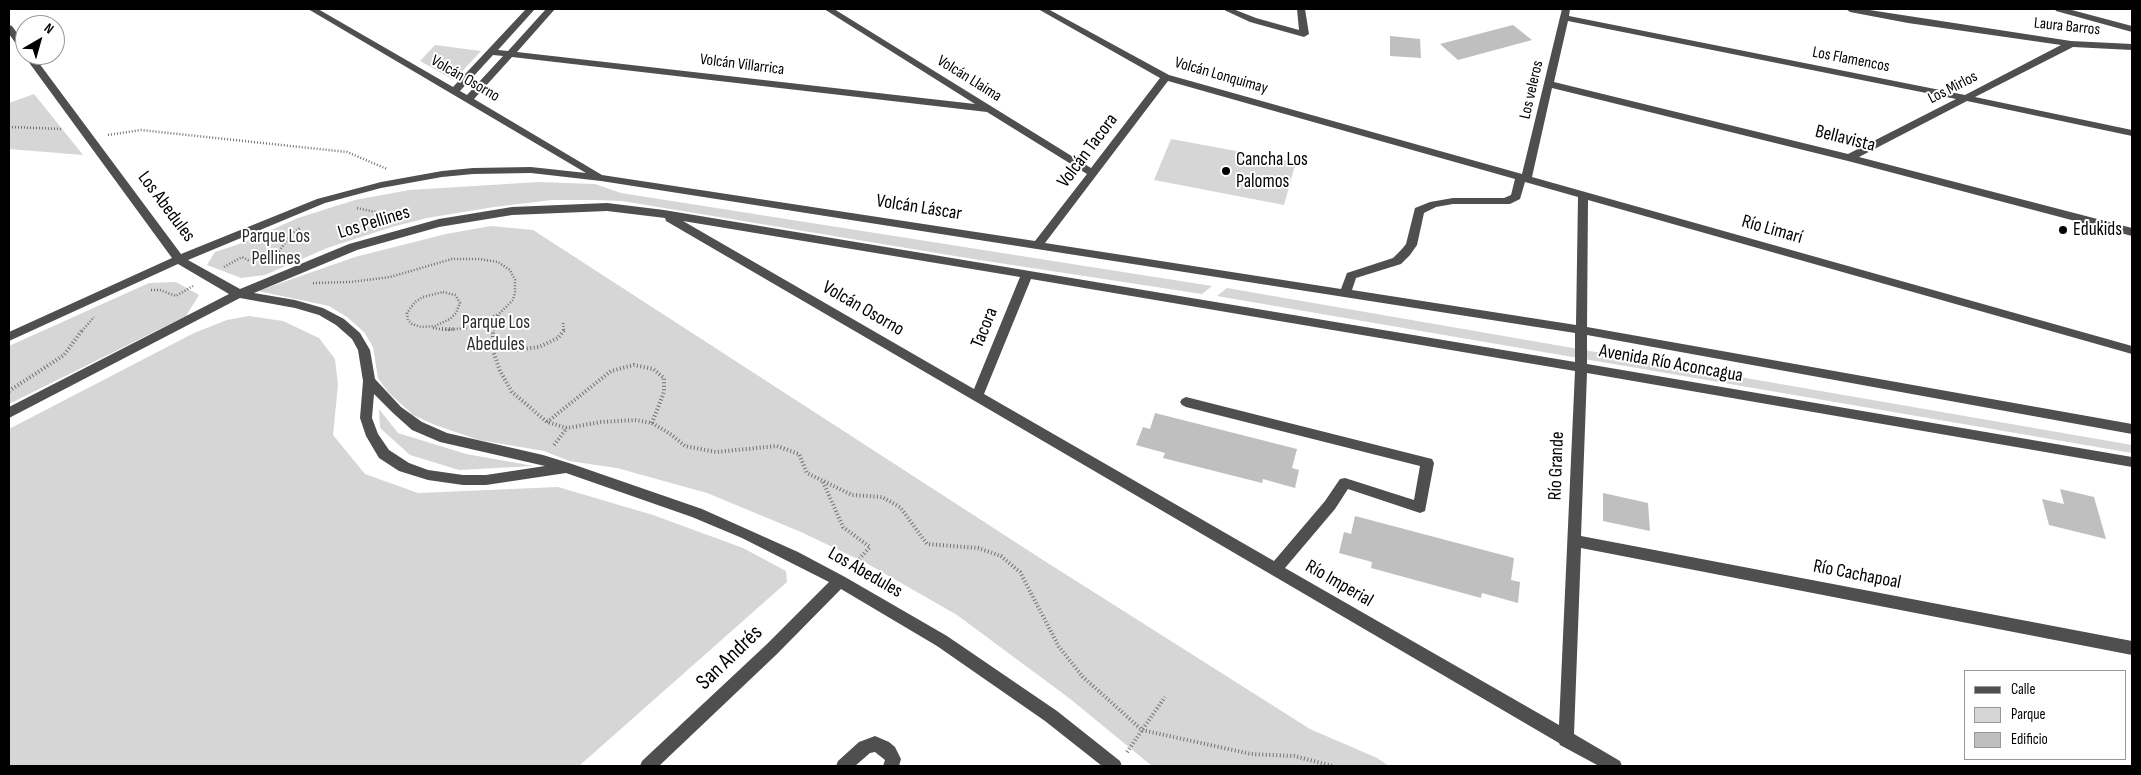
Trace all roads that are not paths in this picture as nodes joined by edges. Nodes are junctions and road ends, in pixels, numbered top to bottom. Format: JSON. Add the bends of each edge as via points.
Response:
{"nodes":[{"id":1,"x":312,"y":9,"type":"edge"},
{"id":2,"x":531,"y":9,"type":"edge"},
{"id":3,"x":551,"y":9,"type":"edge"},
{"id":4,"x":828,"y":9,"type":"edge"},
{"id":5,"x":1042,"y":9,"type":"edge"},
{"id":6,"x":1226,"y":9,"type":"edge"},
{"id":7,"x":1301,"y":9,"type":"edge"},
{"id":8,"x":1850,"y":9,"type":"edge"},
{"id":9,"x":2059,"y":9,"type":"edge"},
{"id":10,"x":1565,"y":13,"type":"edge"},
{"id":11,"x":2132,"y":29,"type":"edge"},
{"id":12,"x":2071,"y":44,"type":"junction"},
{"id":13,"x":2132,"y":47,"type":"edge"},
{"id":14,"x":492,"y":52,"type":"junction"},
{"id":15,"x":511,"y":53,"type":"junction"},
{"id":16,"x":35,"y":65,"type":"edge"},
{"id":17,"x":1166,"y":77,"type":"junction"},
{"id":18,"x":1549,"y":84,"type":"junction"},
{"id":19,"x":454,"y":92,"type":"junction"},
{"id":20,"x":1966,"y":98,"type":"junction"},
{"id":21,"x":468,"y":100,"type":"junction"},
{"id":22,"x":989,"y":109,"type":"junction"},
{"id":23,"x":2132,"y":134,"type":"edge"},
{"id":24,"x":1402,"y":144,"type":"joint"},
{"id":25,"x":1849,"y":158,"type":"junction"},
{"id":26,"x":1094,"y":174,"type":"junction"},
{"id":27,"x":601,"y":178,"type":"junction"},
{"id":28,"x":1523,"y":178,"type":"junction"},
{"id":29,"x":1583,"y":194,"type":"junction"},
{"id":30,"x":664,"y":214,"type":"junction"},
{"id":31,"x":2132,"y":232,"type":"edge"},
{"id":32,"x":1038,"y":245,"type":"junction"},
{"id":33,"x":180,"y":259,"type":"junction"},
{"id":34,"x":1027,"y":274,"type":"junction"},
{"id":35,"x":1232,"y":276,"type":"joint"},
{"id":36,"x":239,"y":294,"type":"junction"},
{"id":37,"x":1345,"y":294,"type":"junction"},
{"id":38,"x":1582,"y":330,"type":"junction"},
{"id":39,"x":9,"y":337,"type":"edge"},
{"id":40,"x":2132,"y":350,"type":"edge"},
{"id":41,"x":1581,"y":368,"type":"junction"},
{"id":42,"x":369,"y":381,"type":"junction"},
{"id":43,"x":977,"y":397,"type":"junction"},
{"id":44,"x":1186,"y":402,"type":"dead end"},
{"id":45,"x":9,"y":413,"type":"edge"},
{"id":46,"x":2132,"y":429,"type":"edge"},
{"id":47,"x":1044,"y":436,"type":"joint"},
{"id":48,"x":2132,"y":462,"type":"edge"},
{"id":49,"x":567,"y":468,"type":"junction"},
{"id":50,"x":1575,"y":541,"type":"junction"},
{"id":51,"x":1275,"y":570,"type":"junction"},
{"id":52,"x":840,"y":581,"type":"junction"},
{"id":53,"x":2132,"y":648,"type":"edge"},
{"id":54,"x":1566,"y":740,"type":"junction"},
{"id":55,"x":1118,"y":763,"type":"edge"},
{"id":56,"x":648,"y":766,"type":"edge"},
{"id":57,"x":844,"y":766,"type":"edge"},
{"id":58,"x":891,"y":766,"type":"edge"},
{"id":59,"x":1614,"y":766,"type":"edge"}],
"edges":[{"from":1,"to":19,"type":"street","name":"Volcán Osorno"},
{"from":2,"to":14,"type":"street"},
{"from":3,"to":15,"type":"street"},
{"from":4,"to":22,"type":"street","name":"Volcán Llaima"},
{"from":5,"to":17,"type":"street","name":"Volcán Lonquimay"},
{"from":6,"to":7,"type":"street","via":[[1304,34]]},
{"from":8,"to":12,"type":"street","name":"Laura Barros"},
{"from":9,"to":11,"type":"street"},
{"from":10,"to":18,"type":"street","name":"Los veleros"},
{"from":10,"to":20,"type":"street","name":"Los Flamencos"},
{"from":12,"to":13,"type":"street","name":"Laura Barros"},
{"from":12,"to":20,"type":"street","name":"Los Mirlos"},
{"from":14,"to":15,"type":"street","name":"Volcán Villarrica"},
{"from":14,"to":19,"type":"street"},
{"from":15,"to":21,"type":"street"},
{"from":15,"to":22,"type":"street","name":"Volcán Villarrica"},
{"from":16,"to":33,"type":"street","name":"Los Abedules"},
{"from":17,"to":24,"type":"street","name":"Volcán Lonquimay"},
{"from":17,"to":26,"type":"street","name":"Volcán Tacora"},
{"from":18,"to":25,"type":"street","name":"Bellavista"},
{"from":18,"to":28,"type":"street","name":"Los veleros"},
{"from":19,"to":21,"type":"street","name":"Volcán Osorno"},
{"from":20,"to":23,"type":"street","name":"Los Flamencos"},
{"from":20,"to":25,"type":"street","name":"Los Mirlos"},
{"from":21,"to":27,"type":"street","name":"Volcán Osorno"},
{"from":22,"to":26,"type":"street","name":"Volcán Llaima"},
{"from":24,"to":28,"type":"street","name":"Río Limarí"},
{"from":25,"to":31,"type":"street","name":"Bellavista"},
{"from":26,"to":32,"type":"street","name":"Volcán Tacora"},
{"from":27,"to":32,"type":"street","name":"Volcán Láscar"},
{"from":27,"to":33,"type":"street","name":"Los Pellines","via":[[502,170],[411,179],[321,202]]},
{"from":28,"to":29,"type":"street","name":"Río Limarí"},
{"from":28,"to":37,"type":"street","name":"Los veleros","via":[[1516,196],[1506,202],[1452,201],[1419,211],[1406,252],[1397,261],[1351,276]]},
{"from":29,"to":38,"type":"street","name":"Río Grande"},
{"from":29,"to":40,"type":"street","name":"Río Limarí"},
{"from":30,"to":34,"type":"street"},
{"from":30,"to":36,"type":"street","name":"Los Pellines","via":[[607,207],[547,208],[439,223],[353,247]]},
{"from":30,"to":43,"type":"street","name":"Volcán Osorno"},
{"from":32,"to":35,"type":"street","name":"Volcán Láscar"},
{"from":33,"to":36,"type":"street","name":"Los Abedules"},
{"from":33,"to":39,"type":"street","name":"Los Pellines"},
{"from":34,"to":41,"type":"street","name":"Avenida Río Aconcagua"},
{"from":34,"to":43,"type":"street","name":"Tacora"},
{"from":35,"to":37,"type":"street","name":"Avenida Río Aconcagua"},
{"from":36,"to":42,"type":"street","name":"Los Abedules","via":[[295,304],[322,312],[340,322],[356,336],[364,350]]},
{"from":36,"to":45,"type":"street","name":"Los Pellines"},
{"from":37,"to":38,"type":"street","name":"Avenida Río Aconcagua"},
{"from":38,"to":41,"type":"street","name":"Río Grande"},
{"from":38,"to":46,"type":"street","name":"Avenida Río Aconcagua"},
{"from":41,"to":48,"type":"street","name":"Avenida Río Aconcagua"},
{"from":41,"to":50,"type":"street","name":"Río Grande"},
{"from":42,"to":49,"type":"street","name":"Los Abedules","via":[[416,426],[445,438]]},
{"from":42,"to":49,"type":"street","name":"Los Abedules","via":[[366,418],[372,436],[384,454],[404,467],[428,475],[463,480],[486,480]]},
{"from":43,"to":47,"type":"street","name":"Volcán Osorno"},
{"from":44,"to":51,"type":"street","via":[[1428,463],[1420,507],[1345,483]]},
{"from":47,"to":51,"type":"street","name":"Río Imperial"},
{"from":49,"to":52,"type":"street","name":"Los Abedules","via":[[697,513],[747,534]]},
{"from":50,"to":53,"type":"street","name":"Río Cachapoal"},
{"from":50,"to":54,"type":"street","name":"Río Grande"},
{"from":51,"to":54,"type":"street","name":"Río Imperial"},
{"from":52,"to":55,"type":"street","name":"Los Abedules","via":[[942,641]]},
{"from":52,"to":56,"type":"street","name":"San Andrés"},
{"from":54,"to":59,"type":"street","name":"Río Imperial"},
{"from":57,"to":58,"type":"street","via":[[865,747],[875,744],[889,752],[893,759]]}]}
